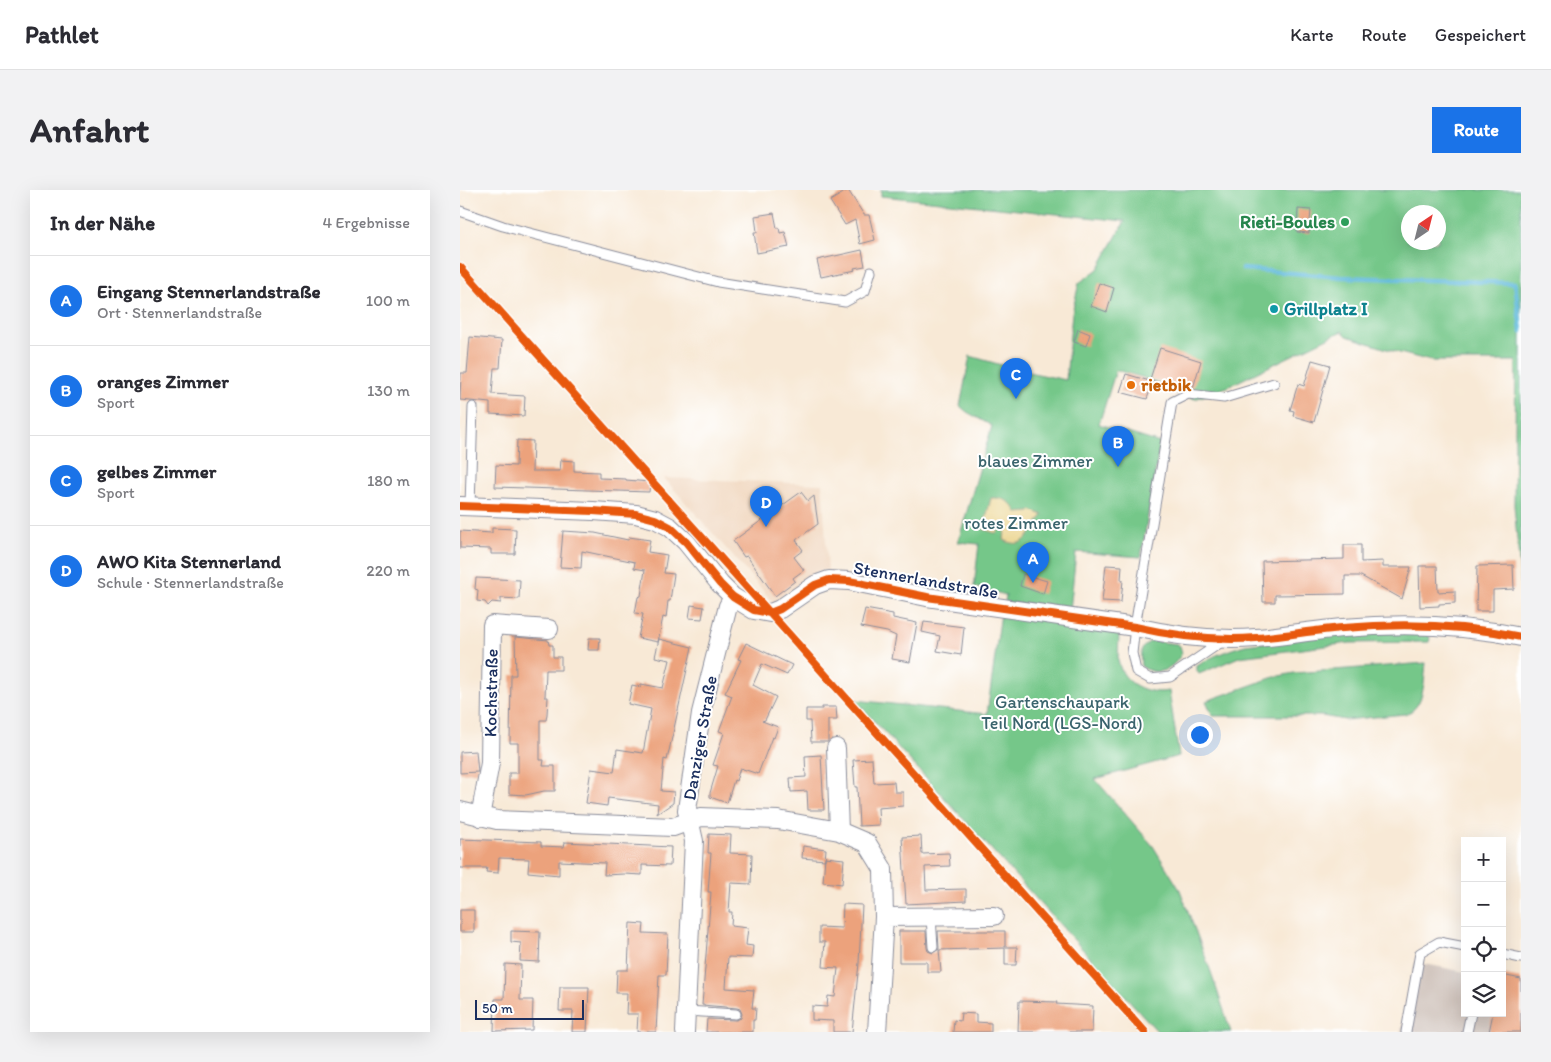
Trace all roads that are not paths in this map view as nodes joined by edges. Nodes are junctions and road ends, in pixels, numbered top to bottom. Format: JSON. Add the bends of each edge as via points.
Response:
{"nodes":[{"id":1,"x":460,"y":211,"type":"edge"},
{"id":2,"x":871,"y":271,"type":"dead end"},
{"id":3,"x":1274,"y":383,"type":"dead end"},
{"id":4,"x":473,"y":407,"type":"dead end"},
{"id":5,"x":465,"y":506,"type":"edge"},
{"id":6,"x":734,"y":597,"type":"junction"},
{"id":7,"x":1135,"y":627,"type":"junction"},
{"id":8,"x":549,"y":629,"type":"dead end"},
{"id":9,"x":1521,"y":637,"type":"edge"},
{"id":10,"x":1225,"y":639,"type":"junction"},
{"id":11,"x":836,"y":748,"type":"dead end"},
{"id":12,"x":460,"y":811,"type":"edge"},
{"id":13,"x":480,"y":817,"type":"junction"},
{"id":14,"x":689,"y":821,"type":"junction"},
{"id":15,"x":839,"y":831,"type":"junction"},
{"id":16,"x":994,"y":916,"type":"dead end"},
{"id":17,"x":884,"y":917,"type":"junction"},
{"id":18,"x":931,"y":917,"type":"junction"},
{"id":19,"x":1461,"y":946,"type":"edge"},
{"id":20,"x":933,"y":947,"type":"dead end"},
{"id":21,"x":1506,"y":955,"type":"edge"},
{"id":22,"x":1521,"y":958,"type":"edge"},
{"id":23,"x":686,"y":1012,"type":"junction"},
{"id":24,"x":736,"y":1014,"type":"dead end"},
{"id":25,"x":1469,"y":1017,"type":"edge"},
{"id":26,"x":685,"y":1032,"type":"edge"},
{"id":27,"x":877,"y":1032,"type":"edge"},
{"id":28,"x":1406,"y":1032,"type":"edge"},
{"id":29,"x":1467,"y":1032,"type":"edge"}],
"edges":[{"from":1,"to":2,"type":"lane","via":[[503,226],[718,282],[844,302],[865,291]]},
{"from":3,"to":7,"type":"lane","via":[[1224,398],[1188,394],[1172,402]]},
{"from":4,"to":5,"type":"lane"},
{"from":5,"to":6,"type":"street","name":"Stennerlandstraße","via":[[593,511],[636,514],[655,519],[670,526]]},
{"from":6,"to":7,"type":"street","name":"Stennerlandstraße","via":[[754,610],[770,612],[780,609],[815,585],[829,580],[849,581],[927,598]]},
{"from":6,"to":14,"type":"street","name":"Danziger Straße","via":[[728,606],[702,713],[686,810]]},
{"from":7,"to":10,"type":"street","name":"Stennerlandstraße","via":[[1160,633]]},
{"from":7,"to":10,"type":"lane","via":[[1132,653],[1136,671],[1150,679],[1170,678]]},
{"from":8,"to":13,"type":"street","name":"Kochstraße","via":[[492,625],[490,763]]},
{"from":9,"to":10,"type":"street","name":"Stennerlandstraße","via":[[1438,626],[1344,628]]},
{"from":11,"to":15,"type":"street"},
{"from":12,"to":13,"type":"street"},
{"from":13,"to":14,"type":"street","via":[[673,828]]},
{"from":14,"to":15,"type":"street","via":[[701,817],[778,820]]},
{"from":14,"to":23,"type":"street","name":"Danziger Straße","via":[[694,841]]},
{"from":15,"to":17,"type":"street","via":[[867,843],[883,869]]},
{"from":16,"to":18,"type":"street"},
{"from":17,"to":18,"type":"street"},
{"from":17,"to":27,"type":"street"},
{"from":18,"to":20,"type":"lane"},
{"from":19,"to":28,"type":"lane","via":[[1439,942],[1420,953]]},
{"from":21,"to":22,"type":"lane"},
{"from":23,"to":24,"type":"lane"},
{"from":23,"to":26,"type":"street","name":"Danziger Straße"},
{"from":25,"to":29,"type":"lane"}]}
